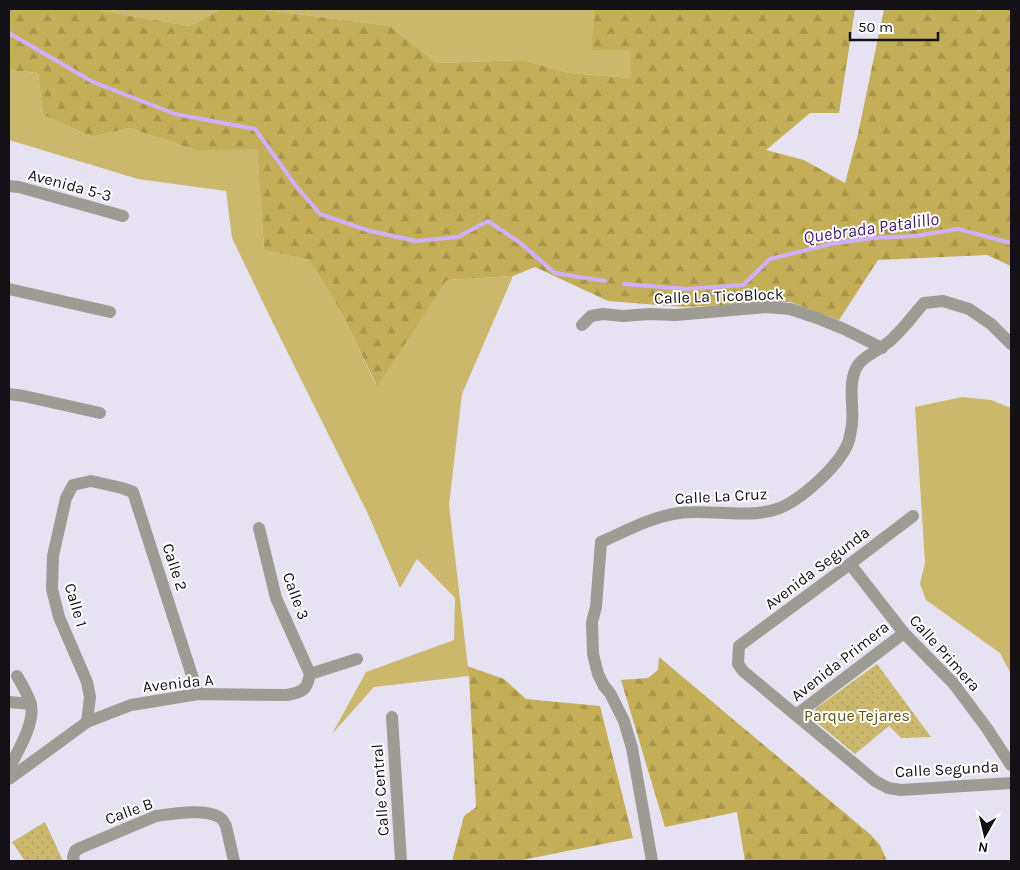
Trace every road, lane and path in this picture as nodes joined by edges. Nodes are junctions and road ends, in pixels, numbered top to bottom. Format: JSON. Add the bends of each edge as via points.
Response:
{"nodes":[{"id":1,"x":9,"y":186,"type":"edge"},
{"id":2,"x":123,"y":216,"type":"dead end"},
{"id":3,"x":9,"y":289,"type":"edge"},
{"id":4,"x":110,"y":312,"type":"dead end"},
{"id":5,"x":582,"y":325,"type":"dead end"},
{"id":6,"x":1011,"y":344,"type":"edge"},
{"id":7,"x":882,"y":348,"type":"junction"},
{"id":8,"x":9,"y":394,"type":"edge"},
{"id":9,"x":100,"y":413,"type":"dead end"},
{"id":10,"x":91,"y":481,"type":"joint"},
{"id":11,"x":913,"y":516,"type":"dead end"},
{"id":12,"x":259,"y":528,"type":"dead end"},
{"id":13,"x":850,"y":564,"type":"junction"},
{"id":14,"x":904,"y":633,"type":"junction"},
{"id":15,"x":739,"y":646,"type":"joint"},
{"id":16,"x":357,"y":659,"type":"dead end"},
{"id":17,"x":310,"y":674,"type":"junction"},
{"id":18,"x":17,"y":676,"type":"dead end"},
{"id":19,"x":198,"y":694,"type":"junction"},
{"id":20,"x":9,"y":702,"type":"edge"},
{"id":21,"x":31,"y":704,"type":"junction"},
{"id":22,"x":796,"y":715,"type":"junction"},
{"id":23,"x":392,"y":717,"type":"dead end"},
{"id":24,"x":87,"y":722,"type":"junction"},
{"id":25,"x":1011,"y":765,"type":"edge"},
{"id":26,"x":9,"y":769,"type":"edge"},
{"id":27,"x":9,"y":779,"type":"edge"},
{"id":28,"x":1011,"y":783,"type":"edge"},
{"id":29,"x":74,"y":861,"type":"edge"},
{"id":30,"x":234,"y":861,"type":"edge"},
{"id":31,"x":400,"y":861,"type":"edge"},
{"id":32,"x":652,"y":861,"type":"edge"}],
"edges":[{"from":1,"to":2,"type":"street","name":"Avenida 5-3"},
{"from":3,"to":4,"type":"street"},
{"from":5,"to":7,"type":"street","name":"Calle La TicoBlock","via":[[591,316],[603,314],[676,315],[766,307],[790,309],[817,318]]},
{"from":6,"to":7,"type":"street","name":"Calle La Cruz","via":[[991,324],[968,309],[943,301],[924,303]]},
{"from":7,"to":32,"type":"street","name":"Calle La Cruz","via":[[864,358],[854,373],[848,443],[836,463],[796,500],[778,509],[756,513],[704,512],[664,516],[601,542],[592,622],[593,654],[598,674],[624,721],[632,748]]},
{"from":8,"to":9,"type":"street"},
{"from":10,"to":19,"type":"street","name":"Calle 2","via":[[133,492]]},
{"from":10,"to":24,"type":"street","name":"Calle 1","via":[[73,485],[66,498],[53,556],[52,589],[59,617],[87,682],[90,697]]},
{"from":11,"to":13,"type":"street","name":"Avenida Segunda"},
{"from":12,"to":17,"type":"street","name":"Calle 3","via":[[276,598]]},
{"from":13,"to":14,"type":"street","name":"Calle Primera"},
{"from":13,"to":15,"type":"street","name":"Avenida Segunda"},
{"from":14,"to":22,"type":"street","name":"Avenida Primera"},
{"from":14,"to":25,"type":"street","name":"Calle Primera","via":[[953,683]]},
{"from":15,"to":22,"type":"street","name":"Calle Segunda","via":[[738,664],[743,671]]},
{"from":16,"to":17,"type":"street"},
{"from":17,"to":19,"type":"street","name":"Avenida A","via":[[308,684],[300,693]]},
{"from":18,"to":21,"type":"street"},
{"from":19,"to":24,"type":"street","name":"Avenida A","via":[[131,705]]},
{"from":20,"to":21,"type":"street"},
{"from":21,"to":26,"type":"street","via":[[27,732]]},
{"from":22,"to":28,"type":"street","name":"Calle Segunda","via":[[875,781],[888,788],[901,790]]},
{"from":23,"to":31,"type":"street","name":"Calle Central"},
{"from":24,"to":27,"type":"street","name":"Avenida A"},
{"from":29,"to":30,"type":"street","name":"Calle B","via":[[74,851],[156,816],[199,813],[209,813],[224,821]]}]}
